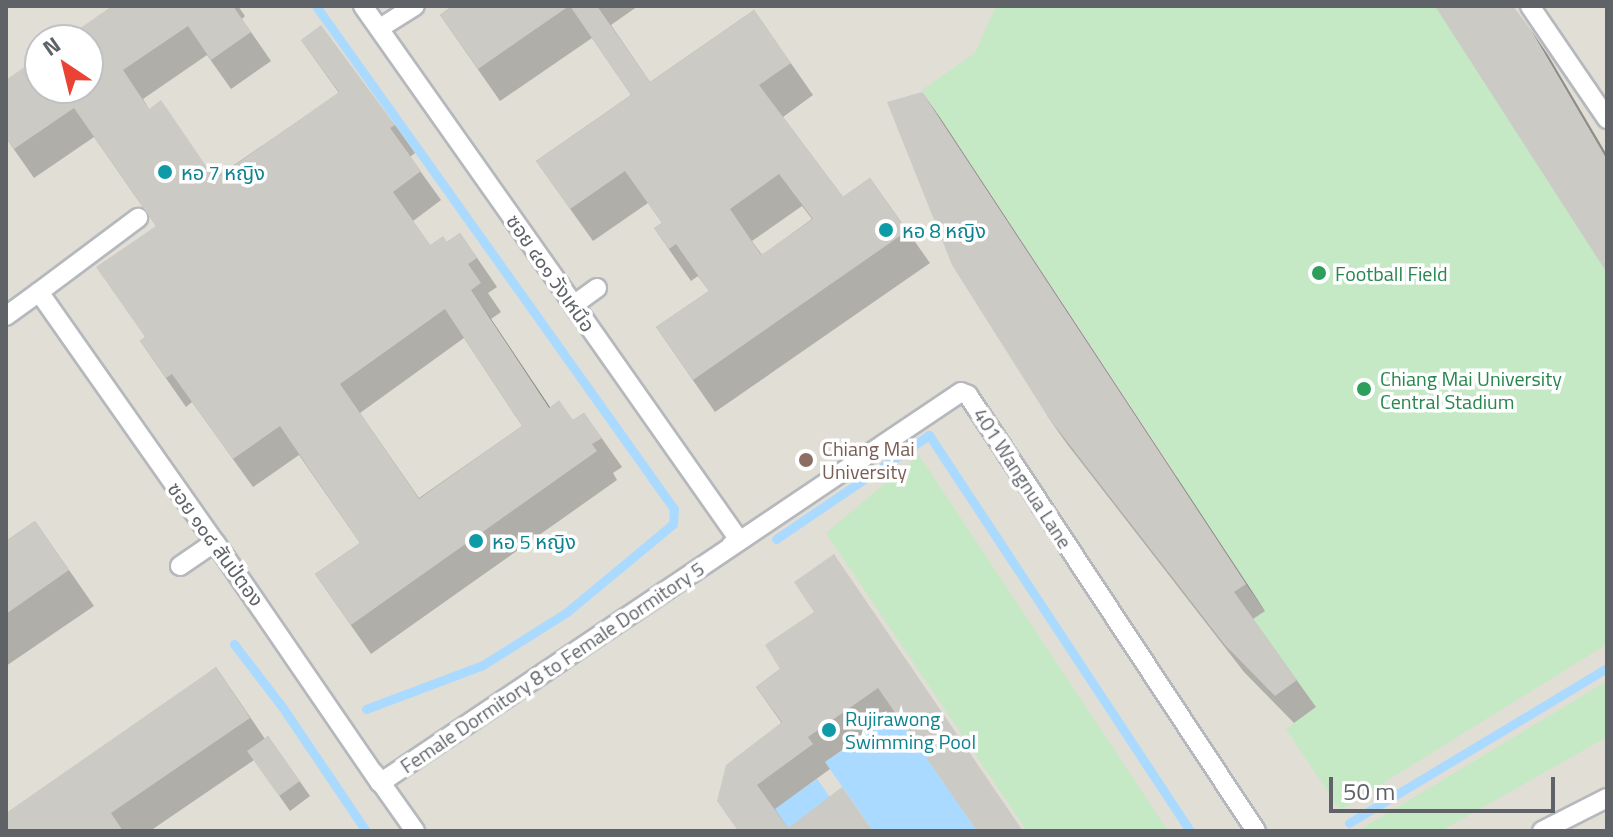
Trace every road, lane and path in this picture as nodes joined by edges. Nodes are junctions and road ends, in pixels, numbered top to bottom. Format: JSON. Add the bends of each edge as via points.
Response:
{"nodes":[{"id":1,"x":363,"y":6,"type":"edge"},
{"id":2,"x":415,"y":6,"type":"edge"},
{"id":3,"x":1530,"y":6,"type":"edge"},
{"id":4,"x":380,"y":28,"type":"junction"},
{"id":5,"x":1607,"y":119,"type":"edge"},
{"id":6,"x":138,"y":218,"type":"edge"},
{"id":7,"x":597,"y":288,"type":"dead end"},
{"id":8,"x":39,"y":292,"type":"junction"},
{"id":9,"x":574,"y":305,"type":"junction"},
{"id":10,"x":6,"y":315,"type":"edge"},
{"id":11,"x":739,"y":540,"type":"junction"},
{"id":12,"x":215,"y":542,"type":"junction"},
{"id":13,"x":180,"y":566,"type":"dead end"},
{"id":14,"x":380,"y":783,"type":"junction"},
{"id":15,"x":1607,"y":798,"type":"edge"},
{"id":16,"x":415,"y":831,"type":"edge"},
{"id":17,"x":1256,"y":831,"type":"edge"},
{"id":18,"x":1542,"y":831,"type":"edge"}],
"edges":[{"from":1,"to":4,"type":"lane","name":"ซอย ๔๐๑ วังเหนึอ"},
{"from":1,"to":9,"type":"lane"},
{"from":2,"to":4,"type":"lane"},
{"from":3,"to":5,"type":"lane"},
{"from":4,"to":9,"type":"lane","name":"ซอย ๔๐๑ วังเหนึอ"},
{"from":6,"to":8,"type":"lane"},
{"from":7,"to":9,"type":"lane"},
{"from":8,"to":10,"type":"lane"},
{"from":8,"to":12,"type":"lane","name":"Female Dormitory 8 to Female Dormitory 5"},
{"from":9,"to":11,"type":"lane","name":"ซอย ๔๐๑ วังเหนึอ"},
{"from":11,"to":14,"type":"lane","name":"401 Wangnua Lane"},
{"from":11,"to":17,"type":"lane","name":"401 Wangnua Lane","via":[[961,392],[968,395]]},
{"from":12,"to":13,"type":"lane"},
{"from":12,"to":14,"type":"lane","name":"Female Dormitory 8 to Female Dormitory 5"},
{"from":14,"to":16,"type":"lane"},
{"from":15,"to":18,"type":"lane"}]}
